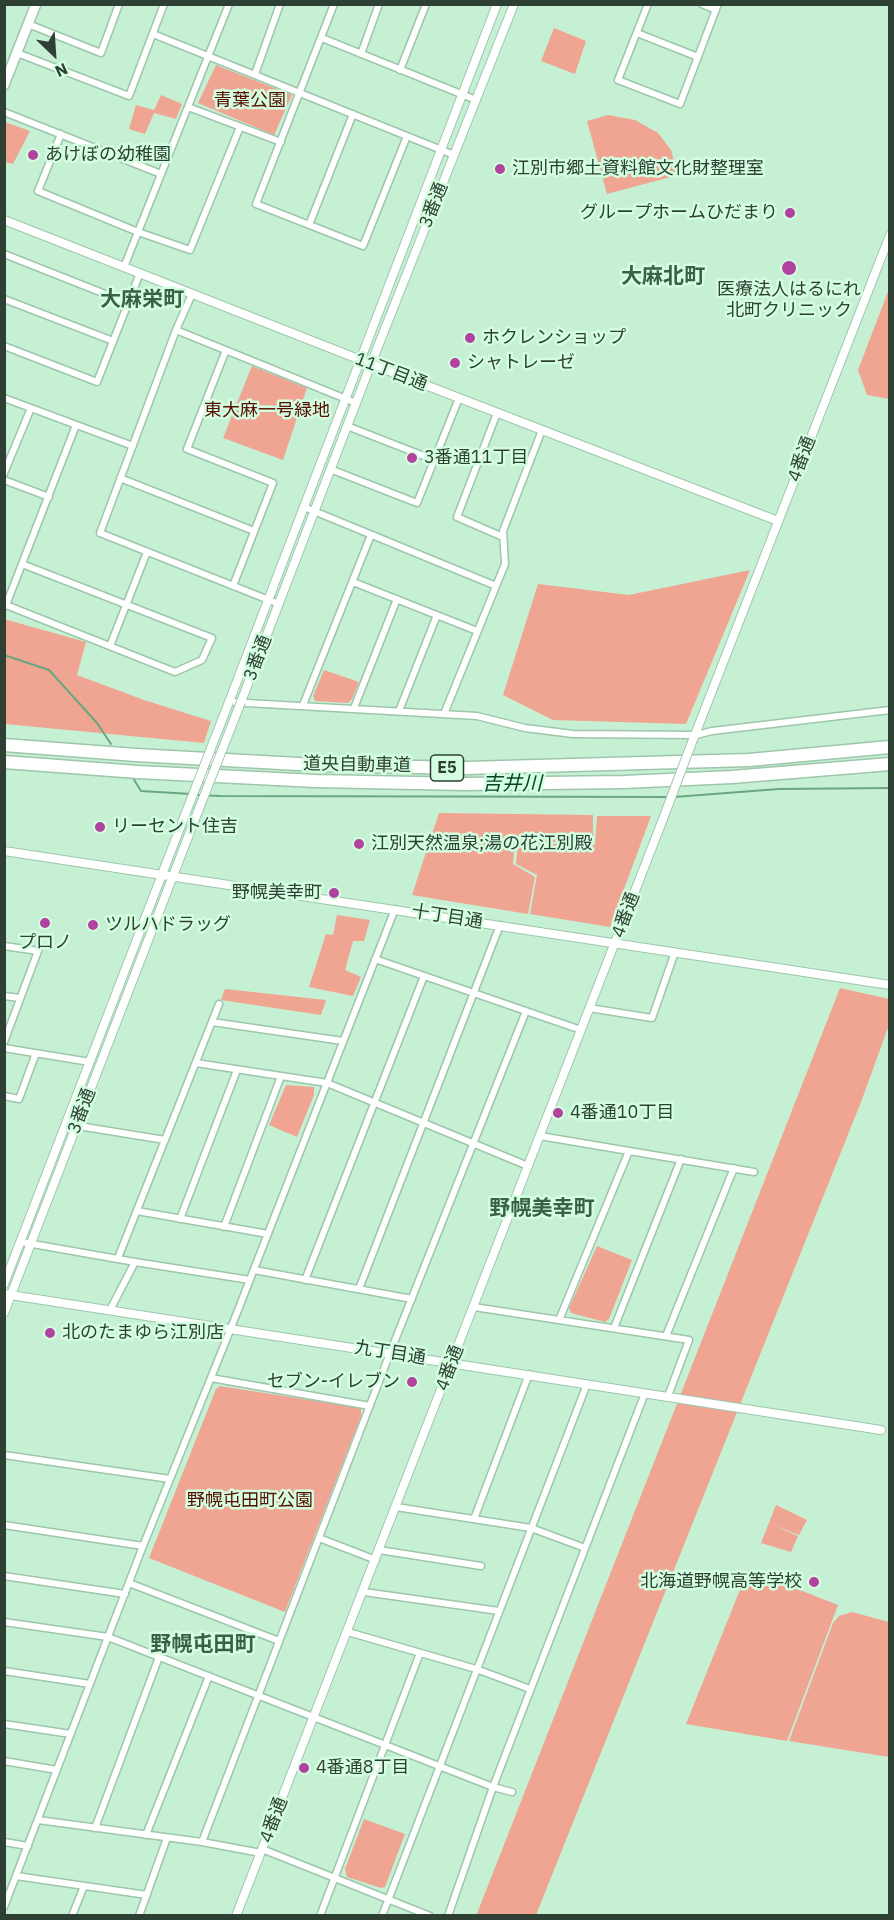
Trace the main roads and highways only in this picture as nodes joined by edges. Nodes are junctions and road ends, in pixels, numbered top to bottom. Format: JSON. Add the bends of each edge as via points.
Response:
{"nodes":[{"id":1,"x":36,"y":4,"type":"edge"},
{"id":2,"x":4,"y":86,"type":"edge"},
{"id":3,"x":890,"y":739,"type":"edge"},
{"id":4,"x":4,"y":745,"type":"edge"},
{"id":5,"x":890,"y":747,"type":"edge"},
{"id":6,"x":749,"y":760,"type":"junction"},
{"id":7,"x":4,"y":762,"type":"edge"},
{"id":8,"x":890,"y":764,"type":"edge"}],
"edges":[{"from":1,"to":2,"type":"main road"},
{"from":3,"to":6,"type":"highway"},
{"from":4,"to":6,"type":"highway","name":"道央自動車道","number":"E5","via":[[316,765],[624,765]]},
{"from":5,"to":6,"type":"highway","name":"道央自動車道","number":"E5"},
{"from":7,"to":8,"type":"highway","name":"道央自動車道","number":"E5","via":[[316,781],[465,784],[732,777]]}]}
